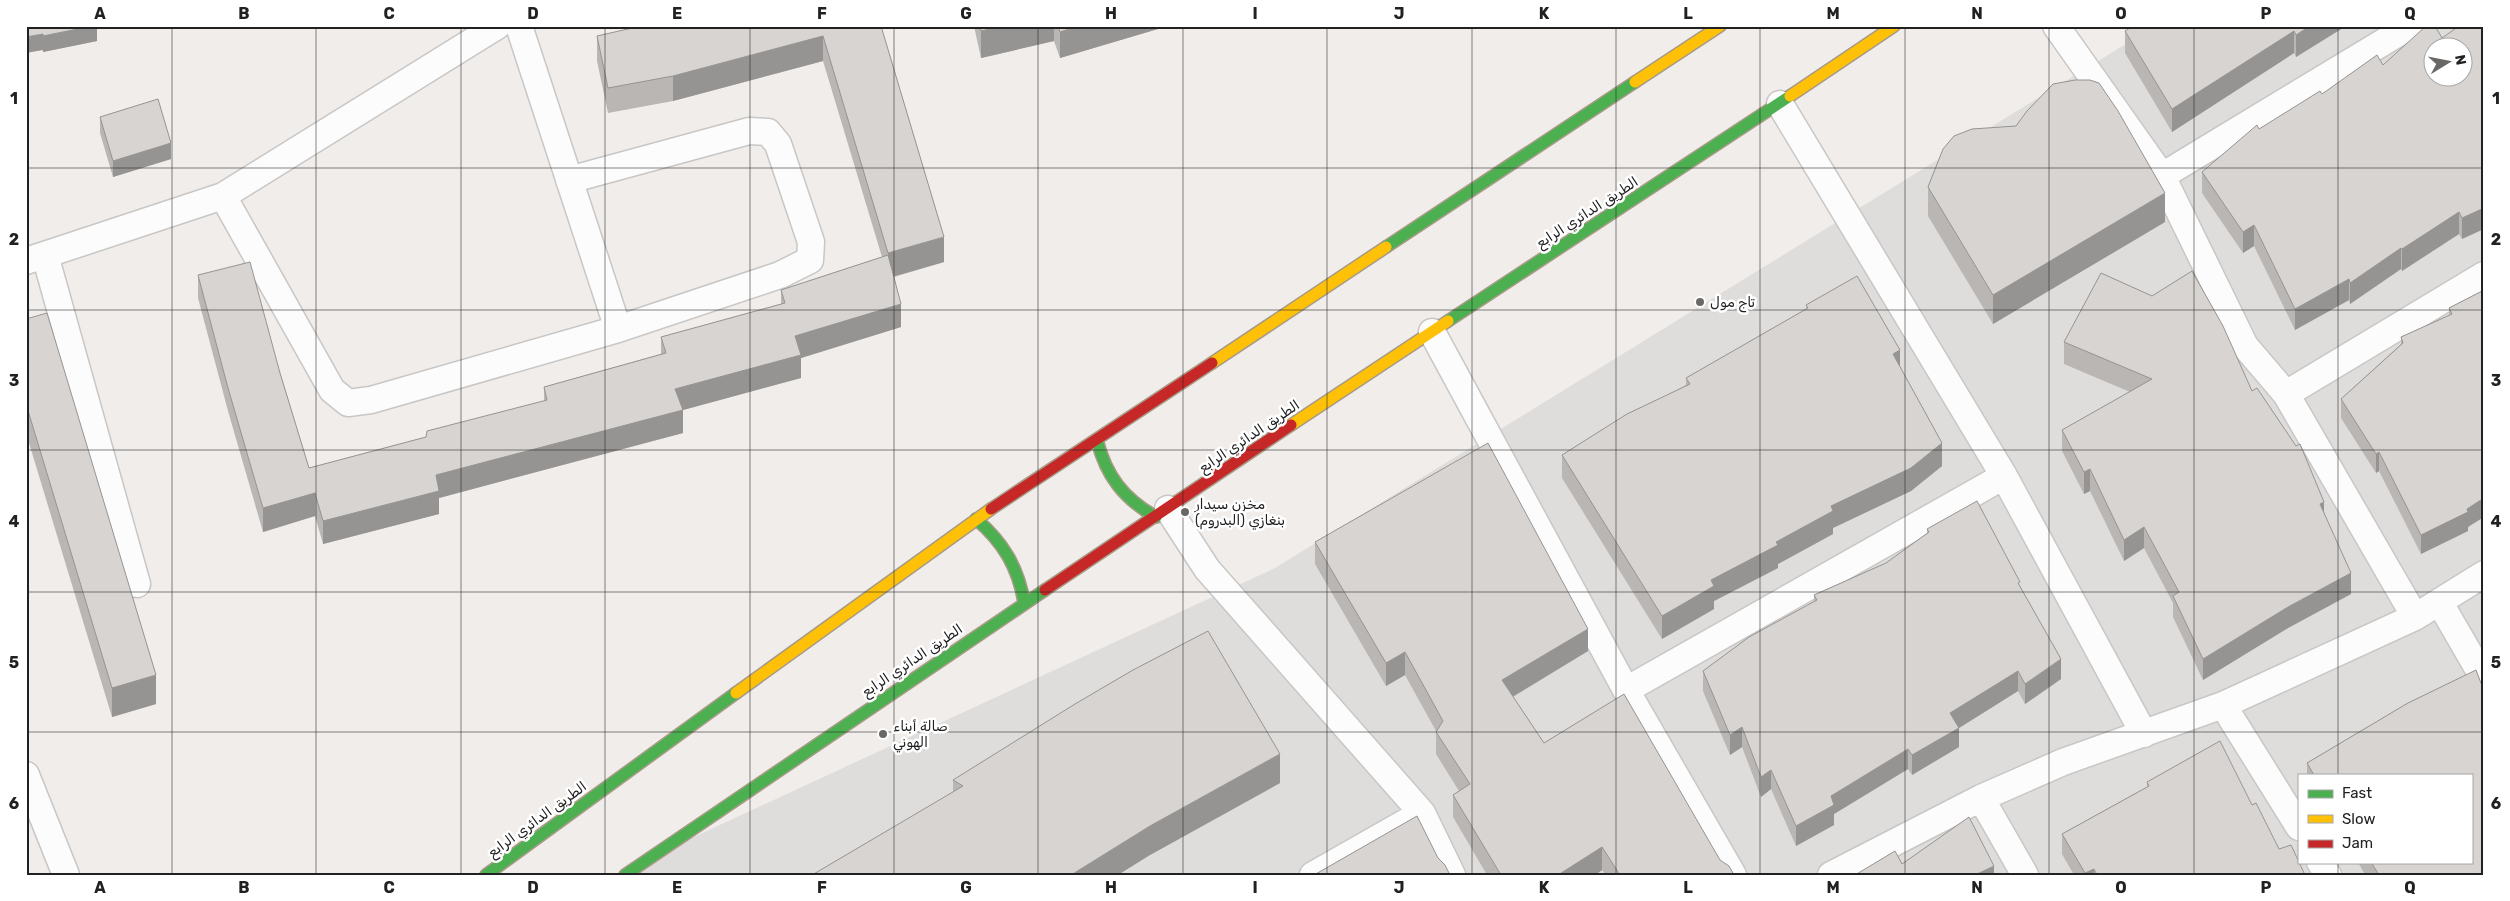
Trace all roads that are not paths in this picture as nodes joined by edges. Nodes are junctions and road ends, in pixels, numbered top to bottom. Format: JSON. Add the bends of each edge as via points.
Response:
{"nodes":[{"id":1,"x":497,"y":26,"type":"edge"},
{"id":2,"x":519,"y":26,"type":"edge"},
{"id":3,"x":1720,"y":26,"type":"edge"},
{"id":4,"x":1894,"y":26,"type":"edge"},
{"id":5,"x":2056,"y":26,"type":"edge"},
{"id":6,"x":2410,"y":26,"type":"edge"},
{"id":7,"x":1780,"y":104,"type":"junction"},
{"id":8,"x":2162,"y":176,"type":"junction"},
{"id":9,"x":569,"y":180,"type":"junction"},
{"id":10,"x":223,"y":196,"type":"junction"},
{"id":11,"x":36,"y":258,"type":"edge"},
{"id":12,"x":2484,"y":275,"type":"edge"},
{"id":13,"x":618,"y":329,"type":"junction"},
{"id":14,"x":1432,"y":332,"type":"junction"},
{"id":15,"x":2286,"y":394,"type":"junction"},
{"id":16,"x":1097,"y":440,"type":"junction"},
{"id":17,"x":2004,"y":476,"type":"junction"},
{"id":18,"x":1162,"y":513,"type":"junction"},
{"id":19,"x":976,"y":519,"type":"junction"},
{"id":20,"x":2484,"y":574,"type":"edge"},
{"id":21,"x":137,"y":584,"type":"dead end"},
{"id":22,"x":1024,"y":602,"type":"junction"},
{"id":23,"x":2440,"y":603,"type":"junction"},
{"id":24,"x":2415,"y":617,"type":"junction"},
{"id":25,"x":2484,"y":679,"type":"edge"},
{"id":26,"x":1626,"y":690,"type":"junction"},
{"id":27,"x":2223,"y":705,"type":"junction"},
{"id":28,"x":2144,"y":734,"type":"junction"},
{"id":29,"x":26,"y":774,"type":"edge"},
{"id":30,"x":1981,"y":798,"type":"junction"},
{"id":31,"x":1422,"y":813,"type":"junction"},
{"id":32,"x":2298,"y":825,"type":"edge"},
{"id":33,"x":2321,"y":864,"type":"edge"},
{"id":34,"x":66,"y":875,"type":"edge"},
{"id":35,"x":486,"y":875,"type":"edge"},
{"id":36,"x":625,"y":875,"type":"edge"},
{"id":37,"x":1313,"y":875,"type":"edge"},
{"id":38,"x":1452,"y":875,"type":"edge"},
{"id":39,"x":1733,"y":875,"type":"edge"},
{"id":40,"x":1831,"y":875,"type":"edge"},
{"id":41,"x":2025,"y":875,"type":"edge"},
{"id":42,"x":2328,"y":875,"type":"edge"}],
"edges":[{"from":1,"to":10,"type":"street"},
{"from":2,"to":9,"type":"street"},
{"from":3,"to":16,"type":"main road","name":"الطريق الدائري الرابع"},
{"from":4,"to":7,"type":"main road","name":"الطريق الدائري الرابع"},
{"from":5,"to":8,"type":"street"},
{"from":6,"to":8,"type":"street"},
{"from":7,"to":14,"type":"main road","name":"الطريق الدائري الرابع"},
{"from":7,"to":17,"type":"street"},
{"from":8,"to":15,"type":"street","via":[[2245,346]]},
{"from":9,"to":13,"type":"street"},
{"from":9,"to":13,"type":"street","via":[[760,130],[768,132],[778,144],[811,242],[810,260],[793,270]]},
{"from":10,"to":11,"type":"street"},
{"from":10,"to":13,"type":"street","via":[[332,390],[348,403],[371,400]]},
{"from":11,"to":21,"type":"street"},
{"from":12,"to":15,"type":"street"},
{"from":14,"to":18,"type":"main road","name":"الطريق الدائري الرابع"},
{"from":14,"to":26,"type":"street"},
{"from":15,"to":24,"type":"street"},
{"from":16,"to":18,"type":"main road","via":[[1100,456],[1116,487],[1127,499]]},
{"from":16,"to":19,"type":"main road","name":"الطريق الدائري الرابع"},
{"from":17,"to":26,"type":"street"},
{"from":17,"to":28,"type":"street"},
{"from":18,"to":22,"type":"main road","name":"الطريق الدائري الرابع"},
{"from":18,"to":31,"type":"street","via":[[1207,569]]},
{"from":19,"to":22,"type":"main road","via":[[1001,541],[1010,554],[1022,586]]},
{"from":19,"to":35,"type":"main road","name":"الطريق الدائري الرابع"},
{"from":20,"to":23,"type":"street"},
{"from":22,"to":36,"type":"main road","name":"الطريق الدائري الرابع"},
{"from":23,"to":24,"type":"street"},
{"from":23,"to":25,"type":"street"},
{"from":24,"to":27,"type":"street"},
{"from":26,"to":39,"type":"street"},
{"from":27,"to":28,"type":"street"},
{"from":27,"to":32,"type":"street"},
{"from":28,"to":30,"type":"street","via":[[2063,762]]},
{"from":29,"to":34,"type":"street"},
{"from":30,"to":40,"type":"street"},
{"from":30,"to":41,"type":"street"},
{"from":31,"to":37,"type":"street"},
{"from":31,"to":38,"type":"street"},
{"from":33,"to":42,"type":"street"}]}
